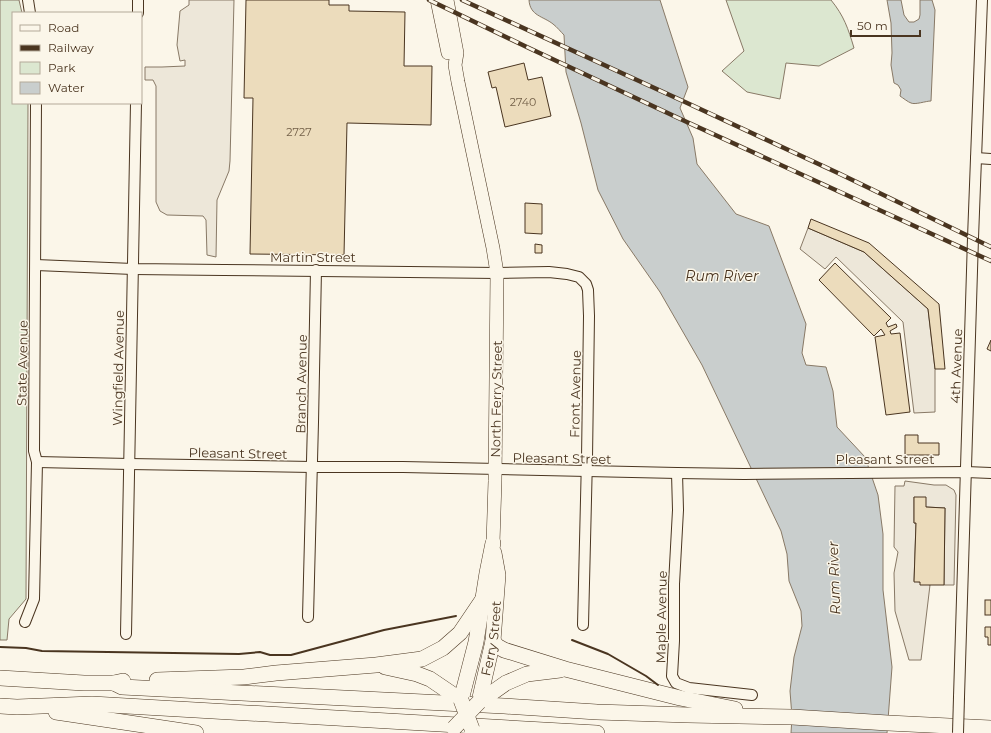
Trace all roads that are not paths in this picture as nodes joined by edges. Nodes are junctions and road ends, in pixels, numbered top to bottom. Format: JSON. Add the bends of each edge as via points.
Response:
{"nodes":[{"id":1,"x":28,"y":0,"type":"edge"},
{"id":2,"x":138,"y":0,"type":"edge"},
{"id":3,"x":437,"y":0,"type":"edge"},
{"id":4,"x":447,"y":0,"type":"edge"},
{"id":5,"x":982,"y":0,"type":"edge"},
{"id":6,"x":30,"y":12,"type":"edge"},
{"id":7,"x":138,"y":12,"type":"edge"},
{"id":8,"x":455,"y":65,"type":"junction"},
{"id":9,"x":36,"y":104,"type":"edge"},
{"id":10,"x":136,"y":104,"type":"edge"},
{"id":11,"x":976,"y":158,"type":"junction"},
{"id":12,"x":991,"y":159,"type":"edge"},
{"id":13,"x":36,"y":265,"type":"junction"},
{"id":14,"x":133,"y":269,"type":"junction"},
{"id":15,"x":316,"y":270,"type":"junction"},
{"id":16,"x":497,"y":273,"type":"junction"},
{"id":17,"x":586,"y":284,"type":"joint"},
{"id":18,"x":37,"y":462,"type":"junction"},
{"id":19,"x":129,"y":464,"type":"junction"},
{"id":20,"x":312,"y":467,"type":"junction"},
{"id":21,"x":495,"y":469,"type":"junction"},
{"id":22,"x":587,"y":471,"type":"junction"},
{"id":23,"x":966,"y":472,"type":"junction"},
{"id":24,"x":991,"y":472,"type":"edge"},
{"id":25,"x":677,"y":473,"type":"junction"},
{"id":26,"x":493,"y":543,"type":"junction"},
{"id":27,"x":483,"y":599,"type":"junction"},
{"id":28,"x":308,"y":617,"type":"dead end"},
{"id":29,"x":25,"y":622,"type":"dead end"},
{"id":30,"x":583,"y":625,"type":"dead end"},
{"id":31,"x":126,"y":634,"type":"dead end"},
{"id":32,"x":493,"y":641,"type":"junction"},
{"id":33,"x":376,"y":665,"type":"junction"},
{"id":34,"x":565,"y":669,"type":"junction"},
{"id":35,"x":0,"y":678,"type":"edge"},
{"id":36,"x":114,"y":683,"type":"junction"},
{"id":37,"x":752,"y":696,"type":"dead end"},
{"id":38,"x":461,"y":700,"type":"junction"},
{"id":39,"x":478,"y":702,"type":"junction"},
{"id":40,"x":0,"y":706,"type":"edge"},
{"id":41,"x":17,"y":707,"type":"junction"},
{"id":42,"x":467,"y":714,"type":"junction"},
{"id":43,"x":771,"y":717,"type":"junction"},
{"id":44,"x":991,"y":728,"type":"edge"},
{"id":45,"x":451,"y":731,"type":"edge"},
{"id":46,"x":473,"y":732,"type":"edge"},
{"id":47,"x":196,"y":733,"type":"edge"},
{"id":48,"x":597,"y":733,"type":"edge"},
{"id":49,"x":958,"y":733,"type":"edge"}],
"edges":[{"from":1,"to":6,"type":"street"},
{"from":2,"to":7,"type":"street"},
{"from":3,"to":8,"type":"main road","name":"North Ferry Street","via":[[448,54]]},
{"from":4,"to":8,"type":"main road","name":"North Ferry Street","via":[[457,53]]},
{"from":5,"to":11,"type":"street","name":"4th Avenue"},
{"from":8,"to":16,"type":"main road","name":"North Ferry Street"},
{"from":9,"to":13,"type":"street","name":"State Avenue"},
{"from":10,"to":14,"type":"street","name":"Wingfield Avenue"},
{"from":11,"to":12,"type":"street"},
{"from":11,"to":23,"type":"street","name":"4th Avenue"},
{"from":13,"to":14,"type":"street","name":"Martin Street"},
{"from":13,"to":18,"type":"street","name":"State Avenue","via":[[34,451]]},
{"from":14,"to":15,"type":"street","name":"Martin Street"},
{"from":14,"to":19,"type":"street","name":"Wingfield Avenue"},
{"from":15,"to":16,"type":"street","name":"Martin Street"},
{"from":15,"to":20,"type":"street","name":"Branch Avenue"},
{"from":16,"to":17,"type":"street","name":"Martin Street","via":[[567,274],[579,277]]},
{"from":16,"to":21,"type":"main road","name":"North Ferry Street"},
{"from":17,"to":22,"type":"street","name":"Front Avenue","via":[[589,316]]},
{"from":18,"to":19,"type":"street","name":"Pleasant Street"},
{"from":18,"to":29,"type":"street","name":"State Avenue","via":[[34,599]]},
{"from":19,"to":20,"type":"street","name":"Pleasant Street"},
{"from":19,"to":31,"type":"street","name":"Wingfield Avenue"},
{"from":20,"to":21,"type":"street","name":"Pleasant Street"},
{"from":20,"to":28,"type":"street","name":"Branch Avenue"},
{"from":21,"to":22,"type":"street","name":"Pleasant Street"},
{"from":21,"to":26,"type":"main road","name":"North Ferry Street"},
{"from":22,"to":25,"type":"street","name":"Pleasant Street"},
{"from":22,"to":30,"type":"street","name":"Front Avenue"},
{"from":23,"to":24,"type":"street","name":"Pleasant Street"},
{"from":23,"to":25,"type":"street","name":"Pleasant Street"},
{"from":23,"to":49,"type":"street","name":"4th Avenue","bridge":true},
{"from":25,"to":37,"type":"street","name":"Maple Avenue","via":[[672,676],[676,683],[689,688]]},
{"from":26,"to":27,"type":"highway","name":"North Ferry Street"},
{"from":26,"to":32,"type":"highway","name":"Ferry Street","via":[[498,575]]},
{"from":27,"to":33,"type":"highway","via":[[460,633],[444,648],[422,659]]},
{"from":27,"to":38,"type":"highway","name":"North Ferry Street","via":[[476,642]]},
{"from":32,"to":34,"type":"highway","via":[[504,650]]},
{"from":32,"to":39,"type":"highway","name":"Ferry Street"},
{"from":33,"to":36,"type":"highway","via":[[244,677]]},
{"from":33,"to":38,"type":"highway","via":[[430,679]]},
{"from":34,"to":39,"type":"highway","via":[[527,674]]},
{"from":34,"to":43,"type":"highway","via":[[680,698]]},
{"from":35,"to":36,"type":"highway"},
{"from":36,"to":43,"type":"highway","via":[[122,687],[597,712]]},
{"from":38,"to":42,"type":"highway","bridge":true},
{"from":38,"to":45,"type":"highway","name":"North Ferry Street","bridge":true},
{"from":39,"to":42,"type":"highway","bridge":true},
{"from":39,"to":46,"type":"highway","name":"Ferry Street","bridge":true},
{"from":40,"to":41,"type":"highway"},
{"from":41,"to":47,"type":"highway"},
{"from":41,"to":48,"type":"highway","via":[[92,704]]},
{"from":42,"to":45,"type":"highway","bridge":true},
{"from":42,"to":46,"type":"highway","bridge":true},
{"from":43,"to":44,"type":"highway"}]}
